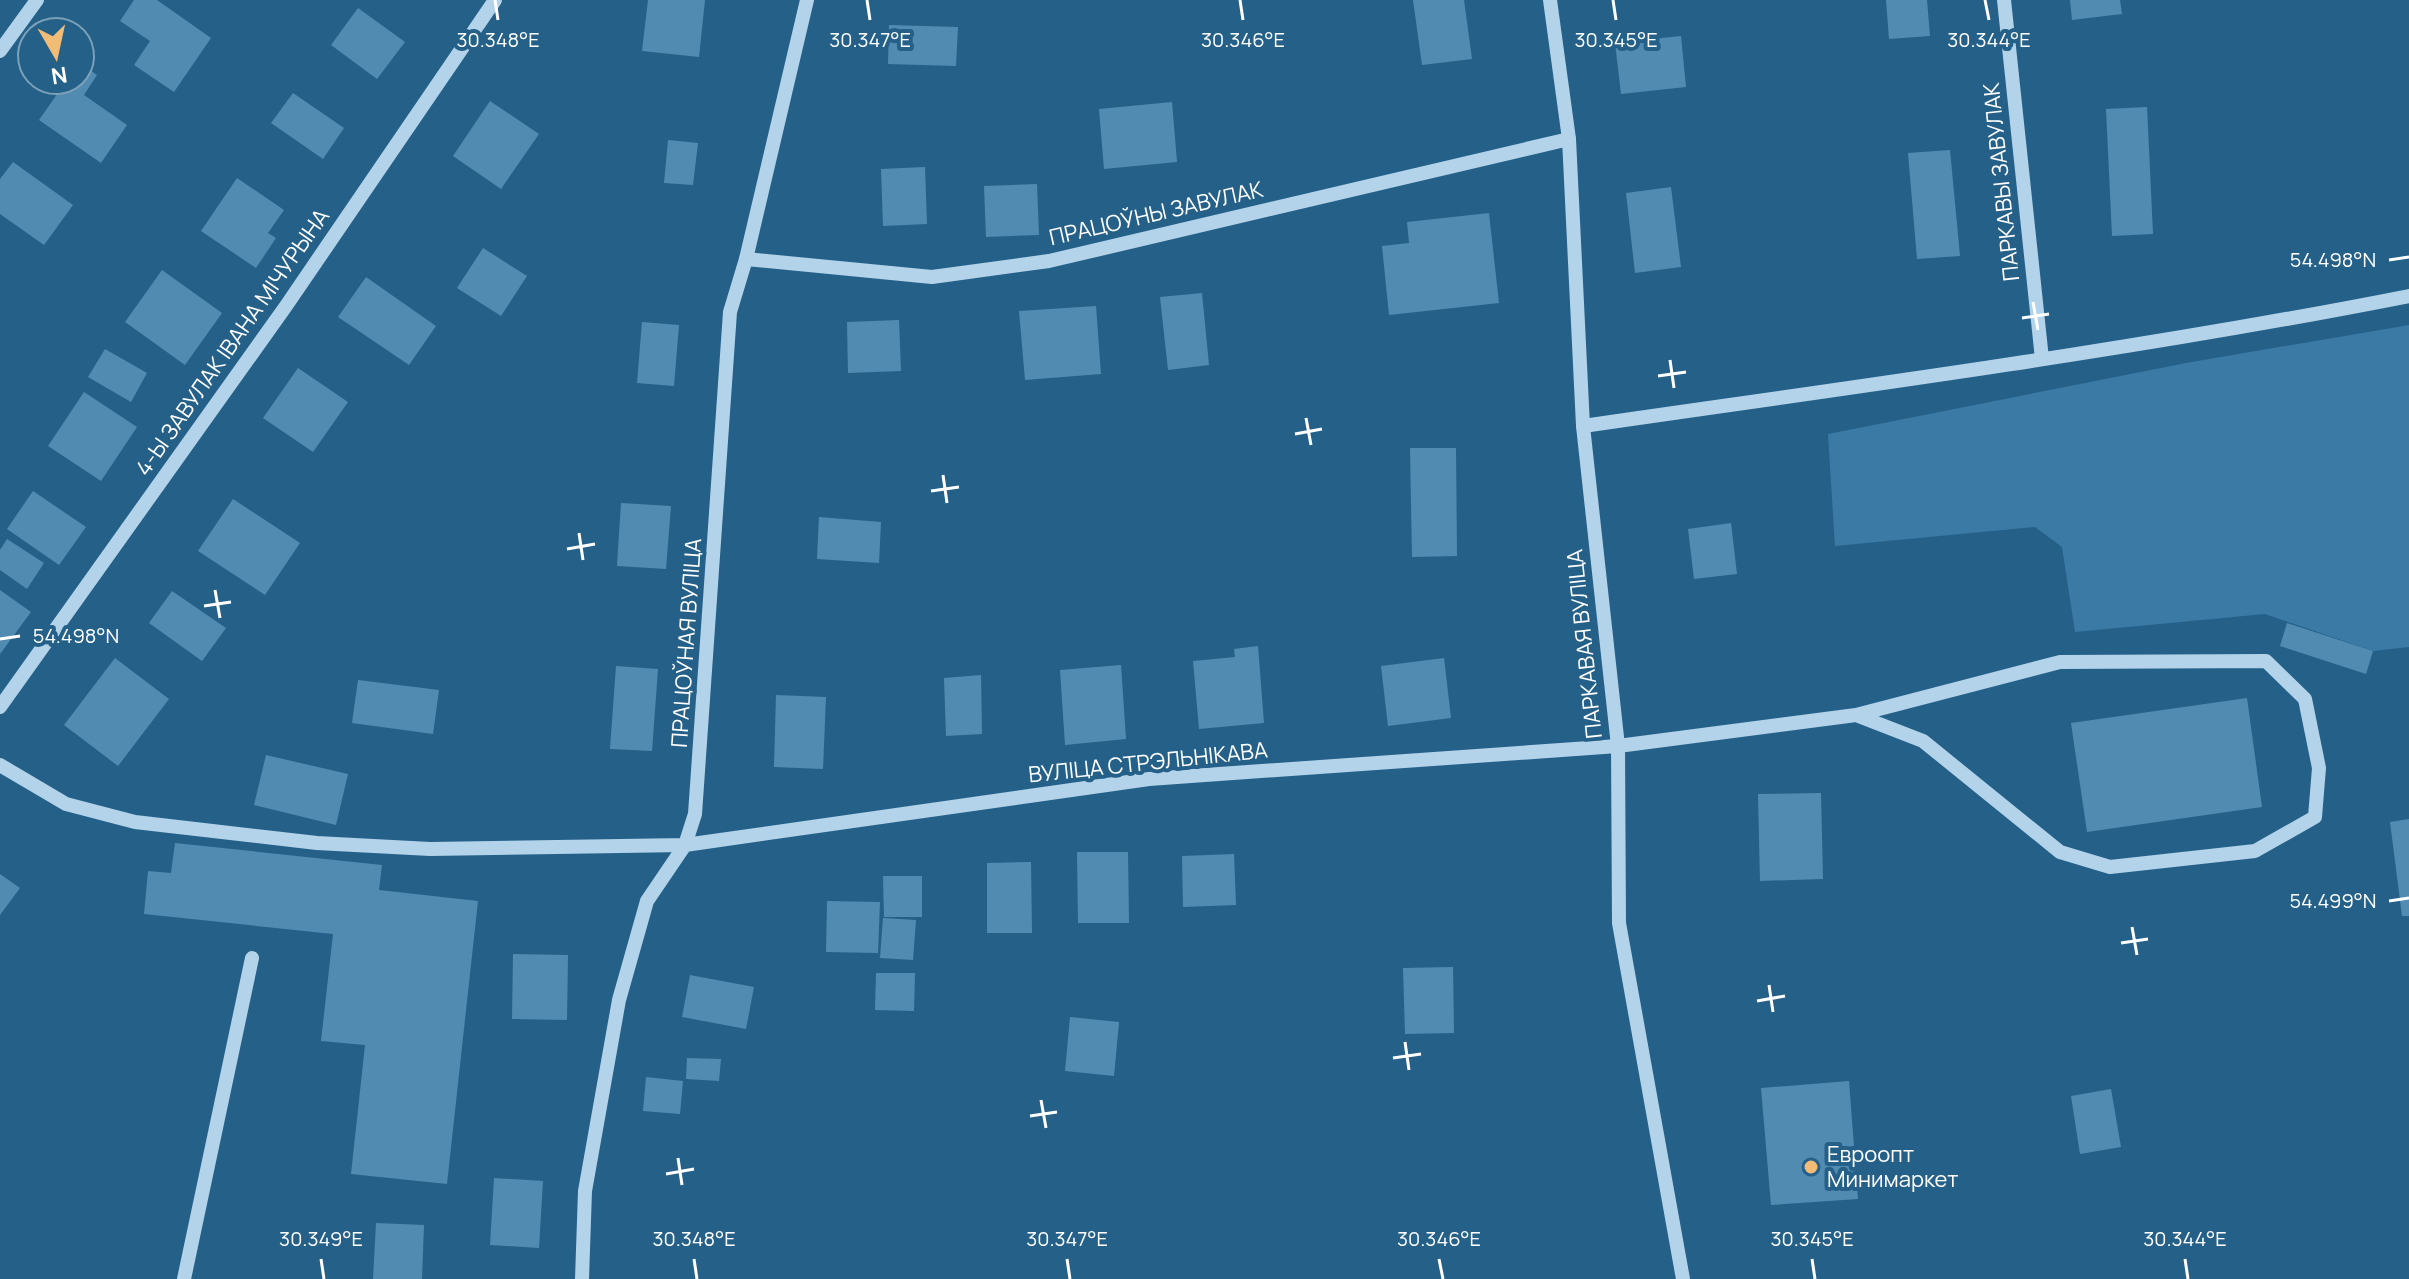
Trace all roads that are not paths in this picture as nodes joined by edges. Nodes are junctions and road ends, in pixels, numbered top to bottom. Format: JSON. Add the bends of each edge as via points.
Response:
{"nodes":[{"id":1,"x":37,"y":0,"type":"edge"},
{"id":2,"x":495,"y":0,"type":"edge"},
{"id":3,"x":807,"y":0,"type":"edge"},
{"id":4,"x":1550,"y":0,"type":"edge"},
{"id":5,"x":2004,"y":0,"type":"edge"},
{"id":6,"x":0,"y":51,"type":"edge"},
{"id":7,"x":1569,"y":139,"type":"junction"},
{"id":8,"x":746,"y":259,"type":"junction"},
{"id":9,"x":2409,"y":296,"type":"edge"},
{"id":10,"x":2042,"y":359,"type":"junction"},
{"id":11,"x":1583,"y":426,"type":"junction"},
{"id":12,"x":0,"y":707,"type":"edge"},
{"id":13,"x":1856,"y":715,"type":"junction"},
{"id":14,"x":1618,"y":746,"type":"junction"},
{"id":15,"x":0,"y":765,"type":"edge"},
{"id":16,"x":685,"y":845,"type":"junction"},
{"id":17,"x":252,"y":958,"type":"dead end"},
{"id":18,"x":184,"y":1279,"type":"edge"},
{"id":19,"x":582,"y":1279,"type":"edge"},
{"id":20,"x":1683,"y":1279,"type":"edge"}],
"edges":[{"from":1,"to":6,"type":"street"},
{"from":2,"to":12,"type":"street","name":"4-Ы ЗАВУЛАК ІВАНА МІЧУРЫНА","via":[[286,306]]},
{"from":3,"to":8,"type":"street","name":"ПРАЦОЎНАЯ ВУЛІЦА"},
{"from":4,"to":7,"type":"street","name":"ПАРКАВАЯ ВУЛІЦА"},
{"from":5,"to":10,"type":"street","name":"ПАРКАВЫ ЗАВУЛАК"},
{"from":7,"to":8,"type":"street","name":"ПРАЦОЎНЫ ЗАВУЛАК","via":[[1049,261],[932,277]]},
{"from":7,"to":11,"type":"street","name":"ПАРКАВАЯ ВУЛІЦА"},
{"from":8,"to":16,"type":"street","name":"ПРАЦОЎНАЯ ВУЛІЦА","via":[[730,312],[695,814]]},
{"from":9,"to":10,"type":"street"},
{"from":10,"to":11,"type":"street"},
{"from":11,"to":14,"type":"street","name":"ПАРКАВАЯ ВУЛІЦА"},
{"from":13,"to":13,"type":"street","name":"ВУЛІЦА СТРЭЛЬНІКАВА","via":[[2060,662],[2266,661],[2305,699],[2319,768],[2315,817],[2255,851],[2110,867],[2060,852],[1923,741]]},
{"from":13,"to":14,"type":"street","name":"ВУЛІЦА СТРЭЛЬНІКАВА"},
{"from":14,"to":16,"type":"street","name":"ВУЛІЦА СТРЭЛЬНІКАВА","via":[[1149,779]]},
{"from":14,"to":20,"type":"street","name":"ПАРКАВАЯ ВУЛІЦА","via":[[1619,923]]},
{"from":15,"to":16,"type":"street","name":"ВУЛІЦА СТРЭЛЬНІКАВА","via":[[66,804],[150,824],[317,843],[430,849]]},
{"from":16,"to":19,"type":"street","name":"ПРАЦОЎНАЯ ВУЛІЦА","via":[[647,901],[619,1000],[585,1191]]},
{"from":17,"to":18,"type":"street"}]}
